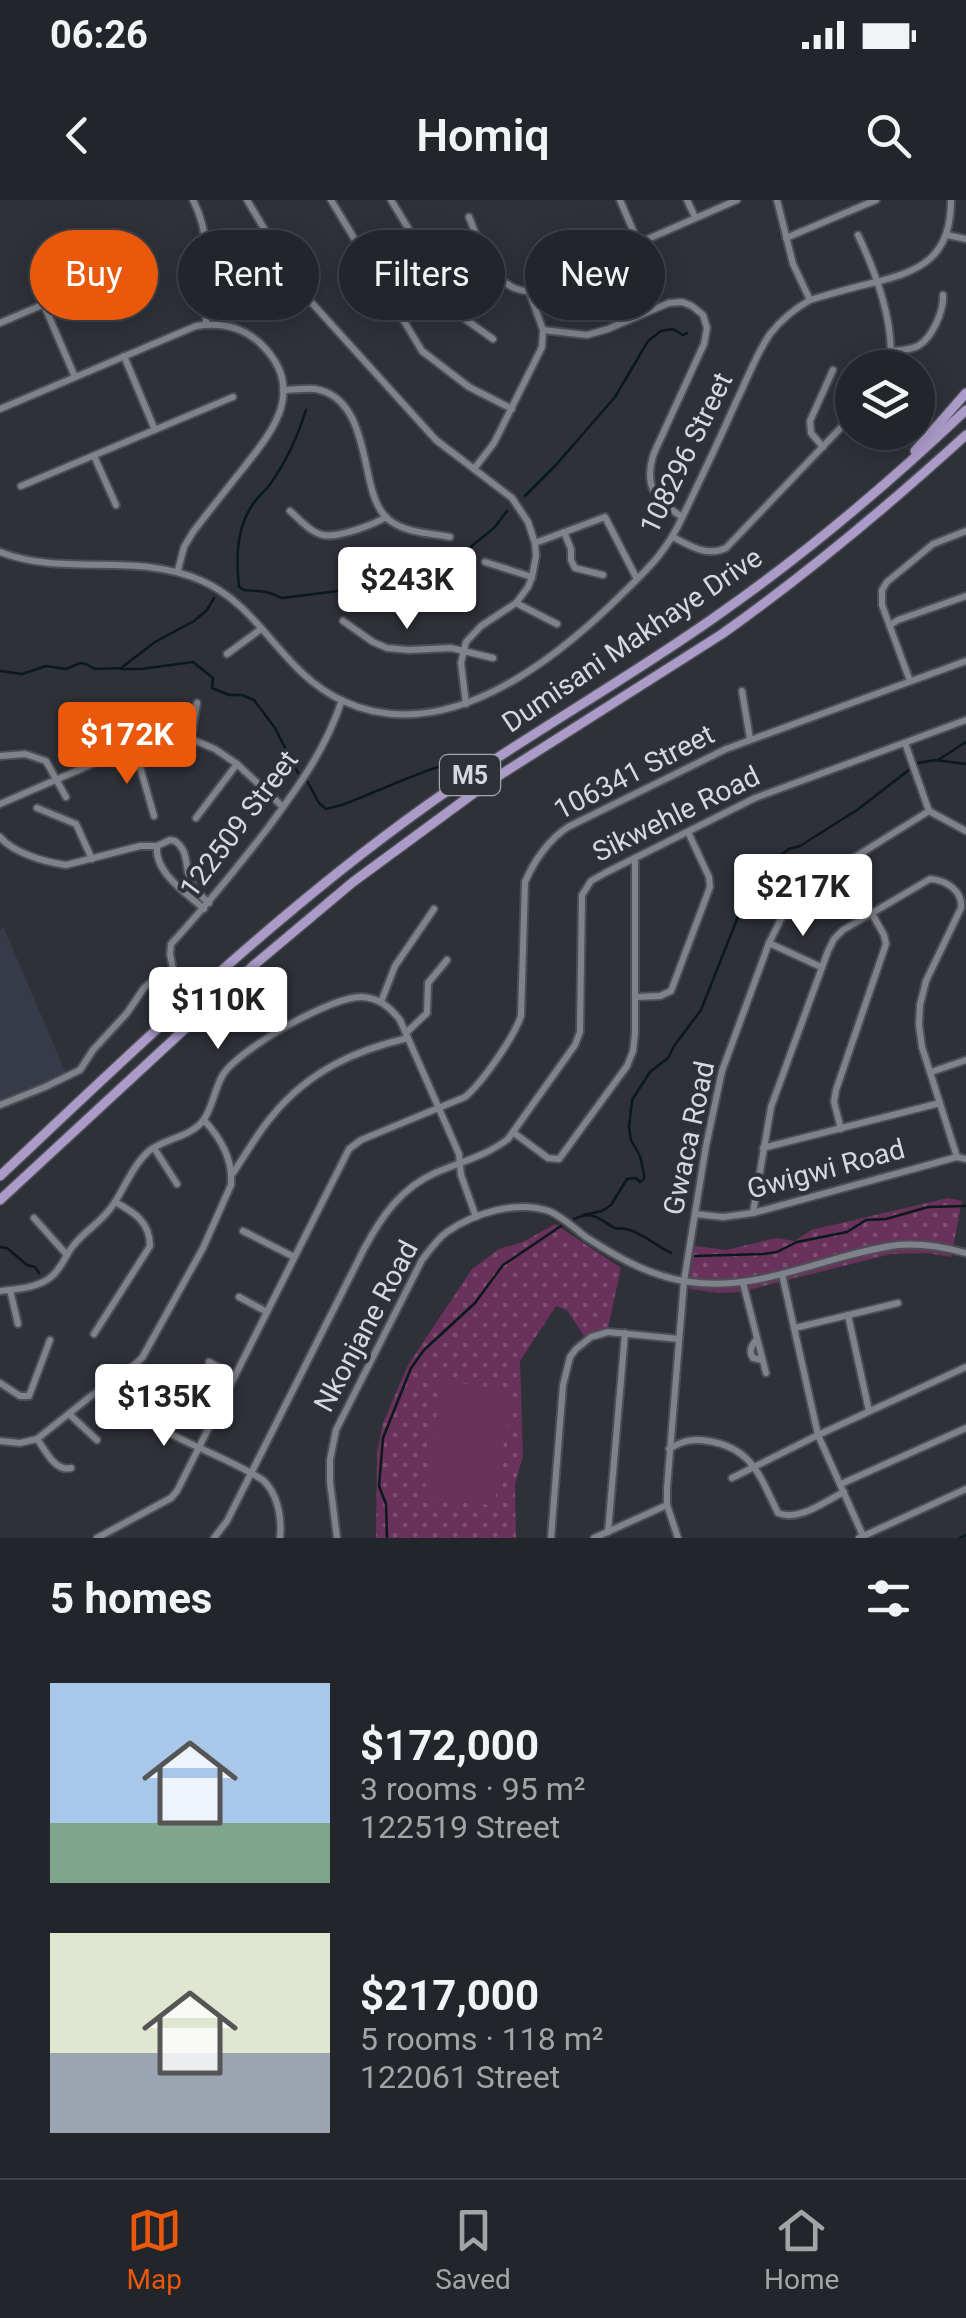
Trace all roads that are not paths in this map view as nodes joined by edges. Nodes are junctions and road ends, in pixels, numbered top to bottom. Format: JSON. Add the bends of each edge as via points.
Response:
{"nodes":[{"id":1,"x":193,"y":200,"type":"edge"},
{"id":2,"x":247,"y":200,"type":"edge"},
{"id":3,"x":331,"y":200,"type":"edge"},
{"id":4,"x":392,"y":200,"type":"edge"},
{"id":5,"x":620,"y":200,"type":"edge"},
{"id":6,"x":687,"y":200,"type":"edge"},
{"id":7,"x":736,"y":200,"type":"edge"},
{"id":8,"x":777,"y":200,"type":"edge"},
{"id":9,"x":876,"y":200,"type":"edge"},
{"id":10,"x":951,"y":200,"type":"edge"},
{"id":11,"x":469,"y":217,"type":"dead end"},
{"id":12,"x":695,"y":218,"type":"junction"},
{"id":13,"x":349,"y":230,"type":"edge"},
{"id":14,"x":410,"y":230,"type":"edge"},
{"id":15,"x":633,"y":230,"type":"edge"},
{"id":16,"x":665,"y":231,"type":"edge"},
{"id":17,"x":948,"y":235,"type":"junction"},
{"id":18,"x":858,"y":236,"type":"dead end"},
{"id":19,"x":786,"y":238,"type":"junction"},
{"id":20,"x":966,"y":239,"type":"edge"},
{"id":21,"x":878,"y":282,"type":"junction"},
{"id":22,"x":525,"y":290,"type":"edge"},
{"id":23,"x":942,"y":295,"type":"dead end"},
{"id":24,"x":810,"y":300,"type":"junction"},
{"id":25,"x":30,"y":311,"type":"edge"},
{"id":26,"x":50,"y":320,"type":"edge"},
{"id":27,"x":402,"y":320,"type":"edge"},
{"id":28,"x":466,"y":320,"type":"edge"},
{"id":29,"x":540,"y":320,"type":"edge"},
{"id":30,"x":0,"y":323,"type":"edge"},
{"id":31,"x":206,"y":324,"type":"junction"},
{"id":32,"x":544,"y":330,"type":"junction"},
{"id":33,"x":493,"y":339,"type":"dead end"},
{"id":34,"x":893,"y":350,"type":"joint"},
{"id":35,"x":124,"y":356,"type":"junction"},
{"id":36,"x":833,"y":370,"type":"dead end"},
{"id":37,"x":75,"y":377,"type":"junction"},
{"id":38,"x":284,"y":390,"type":"junction"},
{"id":39,"x":966,"y":393,"type":"edge"},
{"id":40,"x":233,"y":397,"type":"dead end"},
{"id":41,"x":512,"y":408,"type":"junction"},
{"id":42,"x":0,"y":409,"type":"edge"},
{"id":43,"x":966,"y":410,"type":"edge"},
{"id":44,"x":155,"y":430,"type":"junction"},
{"id":45,"x":835,"y":434,"type":"edge"},
{"id":46,"x":966,"y":435,"type":"edge"},
{"id":47,"x":823,"y":447,"type":"junction"},
{"id":48,"x":94,"y":456,"type":"junction"},
{"id":49,"x":474,"y":469,"type":"junction"},
{"id":50,"x":21,"y":486,"type":"dead end"},
{"id":51,"x":883,"y":486,"type":"junction"},
{"id":52,"x":116,"y":505,"type":"dead end"},
{"id":53,"x":290,"y":510,"type":"dead end"},
{"id":54,"x":682,"y":516,"type":"junction"},
{"id":55,"x":386,"y":518,"type":"junction"},
{"id":56,"x":564,"y":532,"type":"junction"},
{"id":57,"x":966,"y":532,"type":"edge"},
{"id":58,"x":450,"y":536,"type":"dead end"},
{"id":59,"x":672,"y":538,"type":"junction"},
{"id":60,"x":534,"y":542,"type":"junction"},
{"id":61,"x":0,"y":552,"type":"edge"},
{"id":62,"x":485,"y":562,"type":"dead end"},
{"id":63,"x":178,"y":570,"type":"junction"},
{"id":64,"x":603,"y":575,"type":"dead end"},
{"id":65,"x":532,"y":577,"type":"junction"},
{"id":66,"x":638,"y":579,"type":"junction"},
{"id":67,"x":966,"y":596,"type":"edge"},
{"id":68,"x":516,"y":603,"type":"junction"},
{"id":69,"x":343,"y":620,"type":"dead end"},
{"id":70,"x":557,"y":624,"type":"dead end"},
{"id":71,"x":890,"y":625,"type":"junction"},
{"id":72,"x":262,"y":629,"type":"junction"},
{"id":73,"x":463,"y":650,"type":"junction"},
{"id":74,"x":227,"y":654,"type":"dead end"},
{"id":75,"x":492,"y":658,"type":"dead end"},
{"id":76,"x":966,"y":661,"type":"edge"},
{"id":77,"x":910,"y":681,"type":"junction"},
{"id":78,"x":742,"y":691,"type":"dead end"},
{"id":79,"x":342,"y":700,"type":"junction"},
{"id":80,"x":197,"y":702,"type":"dead end"},
{"id":81,"x":466,"y":704,"type":"junction"},
{"id":82,"x":118,"y":707,"type":"dead end"},
{"id":83,"x":966,"y":720,"type":"edge"},
{"id":84,"x":750,"y":739,"type":"junction"},
{"id":85,"x":191,"y":740,"type":"junction"},
{"id":86,"x":905,"y":743,"type":"junction"},
{"id":87,"x":134,"y":746,"type":"junction"},
{"id":88,"x":0,"y":756,"type":"edge"},
{"id":89,"x":236,"y":764,"type":"junction"},
{"id":90,"x":56,"y":780,"type":"junction"},
{"id":91,"x":66,"y":798,"type":"dead end"},
{"id":92,"x":0,"y":804,"type":"edge"},
{"id":93,"x":284,"y":807,"type":"junction"},
{"id":94,"x":37,"y":808,"type":"dead end"},
{"id":95,"x":929,"y":810,"type":"junction"},
{"id":96,"x":154,"y":816,"type":"dead end"},
{"id":97,"x":196,"y":818,"type":"dead end"},
{"id":98,"x":966,"y":831,"type":"edge"},
{"id":99,"x":688,"y":832,"type":"junction"},
{"id":100,"x":2,"y":843,"type":"edge"},
{"id":101,"x":157,"y":846,"type":"junction"},
{"id":102,"x":635,"y":858,"type":"junction"},
{"id":103,"x":92,"y":859,"type":"junction"},
{"id":104,"x":206,"y":906,"type":"junction"},
{"id":105,"x":434,"y":909,"type":"dead end"},
{"id":106,"x":871,"y":912,"type":"junction"},
{"id":107,"x":770,"y":944,"type":"junction"},
{"id":108,"x":447,"y":960,"type":"dead end"},
{"id":109,"x":821,"y":967,"type":"junction"},
{"id":110,"x":635,"y":997,"type":"junction"},
{"id":111,"x":381,"y":1002,"type":"junction"},
{"id":112,"x":407,"y":1036,"type":"junction"},
{"id":113,"x":966,"y":1060,"type":"edge"},
{"id":114,"x":930,"y":1072,"type":"junction"},
{"id":115,"x":940,"y":1103,"type":"junction"},
{"id":116,"x":0,"y":1104,"type":"edge"},
{"id":117,"x":438,"y":1110,"type":"junction"},
{"id":118,"x":204,"y":1120,"type":"junction"},
{"id":119,"x":840,"y":1130,"type":"junction"},
{"id":120,"x":514,"y":1133,"type":"junction"},
{"id":121,"x":154,"y":1148,"type":"junction"},
{"id":122,"x":764,"y":1148,"type":"junction"},
{"id":123,"x":962,"y":1158,"type":"edge"},
{"id":124,"x":460,"y":1164,"type":"junction"},
{"id":125,"x":232,"y":1174,"type":"junction"},
{"id":126,"x":0,"y":1176,"type":"edge"},
{"id":127,"x":177,"y":1184,"type":"dead end"},
{"id":128,"x":0,"y":1200,"type":"edge"},
{"id":129,"x":115,"y":1202,"type":"junction"},
{"id":130,"x":753,"y":1213,"type":"junction"},
{"id":131,"x":695,"y":1214,"type":"junction"},
{"id":132,"x":476,"y":1217,"type":"junction"},
{"id":133,"x":34,"y":1218,"type":"dead end"},
{"id":134,"x":243,"y":1232,"type":"dead end"},
{"id":135,"x":966,"y":1253,"type":"edge"},
{"id":136,"x":67,"y":1254,"type":"junction"},
{"id":137,"x":294,"y":1257,"type":"junction"},
{"id":138,"x":782,"y":1274,"type":"junction"},
{"id":139,"x":684,"y":1282,"type":"junction"},
{"id":140,"x":743,"y":1282,"type":"junction"},
{"id":141,"x":10,"y":1290,"type":"junction"},
{"id":142,"x":0,"y":1291,"type":"edge"},
{"id":143,"x":239,"y":1297,"type":"dead end"},
{"id":144,"x":898,"y":1303,"type":"dead end"},
{"id":145,"x":267,"y":1312,"type":"junction"},
{"id":146,"x":848,"y":1315,"type":"junction"},
{"id":147,"x":18,"y":1324,"type":"dead end"},
{"id":148,"x":795,"y":1328,"type":"junction"},
{"id":149,"x":625,"y":1333,"type":"junction"},
{"id":150,"x":94,"y":1334,"type":"dead end"},
{"id":151,"x":678,"y":1339,"type":"junction"},
{"id":152,"x":50,"y":1340,"type":"dead end"},
{"id":153,"x":209,"y":1362,"type":"dead end"},
{"id":154,"x":966,"y":1367,"type":"edge"},
{"id":155,"x":766,"y":1374,"type":"dead end"},
{"id":156,"x":235,"y":1376,"type":"junction"},
{"id":157,"x":0,"y":1383,"type":"edge"},
{"id":158,"x":108,"y":1386,"type":"junction"},
{"id":159,"x":192,"y":1392,"type":"dead end"},
{"id":160,"x":220,"y":1406,"type":"junction"},
{"id":161,"x":869,"y":1411,"type":"junction"},
{"id":162,"x":69,"y":1414,"type":"junction"},
{"id":163,"x":966,"y":1428,"type":"edge"},
{"id":164,"x":818,"y":1435,"type":"junction"},
{"id":165,"x":38,"y":1439,"type":"junction"},
{"id":166,"x":0,"y":1440,"type":"edge"},
{"id":167,"x":97,"y":1440,"type":"dead end"},
{"id":168,"x":200,"y":1447,"type":"junction"},
{"id":169,"x":668,"y":1450,"type":"junction"},
{"id":170,"x":754,"y":1466,"type":"junction"},
{"id":171,"x":71,"y":1468,"type":"dead end"},
{"id":172,"x":252,"y":1473,"type":"junction"},
{"id":173,"x":732,"y":1478,"type":"dead end"},
{"id":174,"x":842,"y":1488,"type":"junction"},
{"id":175,"x":966,"y":1489,"type":"edge"},
{"id":176,"x":667,"y":1505,"type":"junction"},
{"id":177,"x":608,"y":1532,"type":"junction"},
{"id":178,"x":862,"y":1537,"type":"edge"},
{"id":179,"x":97,"y":1538,"type":"edge"},
{"id":180,"x":214,"y":1538,"type":"edge"},
{"id":181,"x":280,"y":1538,"type":"edge"},
{"id":182,"x":337,"y":1538,"type":"edge"},
{"id":183,"x":551,"y":1538,"type":"edge"},
{"id":184,"x":594,"y":1538,"type":"edge"},
{"id":185,"x":678,"y":1538,"type":"edge"}],
"edges":[{"from":1,"to":31,"type":"street","via":[[206,231]]},
{"from":2,"to":49,"type":"street","via":[[302,292],[442,446]]},
{"from":3,"to":13,"type":"street"},
{"from":4,"to":14,"type":"street"},
{"from":5,"to":15,"type":"street"},
{"from":6,"to":12,"type":"street"},
{"from":7,"to":12,"type":"street"},
{"from":8,"to":19,"type":"street"},
{"from":9,"to":19,"type":"street"},
{"from":10,"to":17,"type":"street"},
{"from":11,"to":22,"type":"street","via":[[500,277]]},
{"from":12,"to":16,"type":"street"},
{"from":17,"to":20,"type":"street"},
{"from":17,"to":21,"type":"street","name":"108296 Street","via":[[925,264]]},
{"from":18,"to":21,"type":"street"},
{"from":19,"to":24,"type":"street"},
{"from":21,"to":24,"type":"street","name":"108296 Street"},
{"from":21,"to":34,"type":"street"},
{"from":23,"to":34,"type":"street","via":[[942,313],[924,342]]},
{"from":24,"to":54,"type":"street","name":"108296 Street","via":[[764,344]]},
{"from":25,"to":30,"type":"street"},
{"from":26,"to":37,"type":"street"},
{"from":27,"to":41,"type":"street","via":[[426,356]]},
{"from":28,"to":33,"type":"street"},
{"from":29,"to":32,"type":"street"},
{"from":31,"to":35,"type":"street"},
{"from":31,"to":38,"type":"street","via":[[236,328],[257,340],[279,370]]},
{"from":32,"to":41,"type":"street"},
{"from":32,"to":54,"type":"street","via":[[587,335],[675,301],[702,315],[708,328],[704,344],[650,467],[657,496]]},
{"from":35,"to":37,"type":"street"},
{"from":35,"to":44,"type":"street"},
{"from":36,"to":47,"type":"street","via":[[810,420]]},
{"from":37,"to":42,"type":"street"},
{"from":38,"to":55,"type":"street","via":[[320,390],[348,410]]},
{"from":38,"to":63,"type":"street","via":[[275,427],[193,532]]},
{"from":39,"to":51,"type":"main road"},
{"from":40,"to":44,"type":"street"},
{"from":41,"to":49,"type":"street"},
{"from":43,"to":51,"type":"main road","name":"Dumisani Makhaye Drive","number":"M5"},
{"from":44,"to":48,"type":"street"},
{"from":45,"to":47,"type":"street"},
{"from":46,"to":128,"type":"main road","name":"Dumisani Makhaye Drive","number":"M5","via":[[759,607],[488,782],[354,882],[254,965]]},
{"from":47,"to":59,"type":"street","via":[[726,548],[703,551]]},
{"from":48,"to":50,"type":"street"},
{"from":48,"to":52,"type":"street"},
{"from":49,"to":60,"type":"street","via":[[512,498]]},
{"from":51,"to":126,"type":"main road","name":"Dumisani Makhaye Drive","number":"M5","via":[[714,618],[484,766],[317,889],[196,991]]},
{"from":53,"to":55,"type":"street","via":[[328,535]]},
{"from":54,"to":59,"type":"street","name":"108296 Street"},
{"from":55,"to":58,"type":"street","via":[[410,530]]},
{"from":56,"to":60,"type":"street"},
{"from":56,"to":64,"type":"street","via":[[574,568]]},
{"from":56,"to":66,"type":"street","via":[[607,519]]},
{"from":57,"to":71,"type":"street","via":[[934,544],[883,587]]},
{"from":59,"to":66,"type":"street","name":"108296 Street"},
{"from":60,"to":65,"type":"street"},
{"from":61,"to":63,"type":"street","via":[[42,563]]},
{"from":62,"to":65,"type":"street"},
{"from":63,"to":72,"type":"street","name":"108296 Street","via":[[228,594]]},
{"from":65,"to":68,"type":"street"},
{"from":66,"to":81,"type":"street","name":"108296 Street","via":[[564,646]]},
{"from":67,"to":71,"type":"street"},
{"from":68,"to":70,"type":"street"},
{"from":68,"to":73,"type":"street","via":[[475,631]]},
{"from":69,"to":73,"type":"street","via":[[387,648]]},
{"from":71,"to":77,"type":"street"},
{"from":72,"to":74,"type":"street"},
{"from":72,"to":79,"type":"street","name":"108296 Street","via":[[300,672]]},
{"from":73,"to":75,"type":"street"},
{"from":73,"to":81,"type":"street"},
{"from":76,"to":77,"type":"street","name":"106341 Street"},
{"from":77,"to":84,"type":"street","name":"106341 Street"},
{"from":78,"to":84,"type":"street","name":"106341 Street"},
{"from":79,"to":81,"type":"street","name":"108296 Street","via":[[400,714]]},
{"from":79,"to":93,"type":"street","name":"122509 Street","via":[[315,764]]},
{"from":80,"to":85,"type":"street"},
{"from":82,"to":87,"type":"street"},
{"from":83,"to":86,"type":"street","name":"Sikwehle Road"},
{"from":84,"to":117,"type":"street","name":"106341 Street","via":[[555,837],[525,882],[520,1022],[472,1091]]},
{"from":85,"to":87,"type":"street"},
{"from":85,"to":89,"type":"street"},
{"from":86,"to":95,"type":"street"},
{"from":86,"to":99,"type":"street","name":"Sikwehle Road","via":[[755,798]]},
{"from":87,"to":90,"type":"street"},
{"from":87,"to":96,"type":"street"},
{"from":88,"to":90,"type":"street","via":[[40,758]]},
{"from":89,"to":93,"type":"street"},
{"from":89,"to":97,"type":"street"},
{"from":90,"to":91,"type":"street"},
{"from":90,"to":92,"type":"street"},
{"from":93,"to":104,"type":"street","name":"122509 Street"},
{"from":94,"to":103,"type":"street","via":[[73,822]]},
{"from":95,"to":98,"type":"street"},
{"from":95,"to":107,"type":"street","name":"Gwaca Road","via":[[802,890]]},
{"from":99,"to":102,"type":"street","name":"Sikwehle Road"},
{"from":99,"to":110,"type":"street","via":[[710,887],[671,991]]},
{"from":100,"to":103,"type":"street","via":[[59,864]]},
{"from":101,"to":103,"type":"street"},
{"from":101,"to":104,"type":"street","via":[[157,862]]},
{"from":101,"to":104,"type":"street","via":[[179,843]]},
{"from":102,"to":110,"type":"street"},
{"from":102,"to":120,"type":"street","name":"Sikwehle Road","via":[[583,890],[580,1032]]},
{"from":104,"to":116,"type":"street","name":"122509 Street","via":[[171,944],[173,970],[148,984],[76,1073]]},
{"from":105,"to":111,"type":"street","via":[[395,966]]},
{"from":106,"to":109,"type":"street","via":[[836,936]]},
{"from":106,"to":114,"type":"street","via":[[930,879],[962,898],[920,1006]]},
{"from":106,"to":119,"type":"street","via":[[886,944],[836,1090]]},
{"from":107,"to":109,"type":"street"},
{"from":107,"to":131,"type":"street","name":"Gwaca Road","via":[[720,1080]]},
{"from":108,"to":112,"type":"street","via":[[428,983],[427,1013]]},
{"from":109,"to":122,"type":"street","via":[[770,1107]]},
{"from":110,"to":120,"type":"street","via":[[630,1062],[562,1157],[548,1158]]},
{"from":111,"to":112,"type":"street"},
{"from":111,"to":118,"type":"street","via":[[349,998],[261,1044],[225,1071]]},
{"from":112,"to":117,"type":"street"},
{"from":112,"to":125,"type":"street","via":[[368,1048],[310,1080],[271,1117]]},
{"from":113,"to":114,"type":"street"},
{"from":114,"to":115,"type":"street"},
{"from":115,"to":119,"type":"street"},
{"from":115,"to":123,"type":"street"},
{"from":117,"to":124,"type":"street"},
{"from":117,"to":137,"type":"street","name":"106341 Street","via":[[352,1146]]},
{"from":118,"to":121,"type":"street"},
{"from":118,"to":125,"type":"street"},
{"from":119,"to":122,"type":"street"},
{"from":120,"to":124,"type":"street","name":"Sikwehle Road"},
{"from":121,"to":127,"type":"street"},
{"from":121,"to":129,"type":"street"},
{"from":122,"to":130,"type":"street"},
{"from":123,"to":130,"type":"street","name":"Gwigwi Road"},
{"from":124,"to":132,"type":"street"},
{"from":124,"to":172,"type":"street","name":"Sikwehle Road","via":[[414,1185],[376,1227]]},
{"from":125,"to":158,"type":"street","via":[[217,1220],[148,1350]]},
{"from":129,"to":136,"type":"street"},
{"from":129,"to":150,"type":"street","via":[[142,1221],[150,1246]]},
{"from":130,"to":131,"type":"street","name":"Gwigwi Road"},
{"from":131,"to":139,"type":"street","name":"Gwaca Road"},
{"from":132,"to":139,"type":"street","name":"Nkonjane Road","via":[[525,1207],[550,1212],[627,1262]]},
{"from":132,"to":182,"type":"street","name":"Nkonjane Road","via":[[447,1232],[422,1260],[336,1430],[330,1482]]},
{"from":133,"to":136,"type":"street"},
{"from":134,"to":137,"type":"street"},
{"from":135,"to":138,"type":"street","name":"Nkonjane Road","via":[[902,1245]]},
{"from":136,"to":141,"type":"street","via":[[47,1280]]},
{"from":137,"to":145,"type":"street","name":"106341 Street"},
{"from":138,"to":140,"type":"street","name":"Nkonjane Road"},
{"from":138,"to":148,"type":"street"},
{"from":139,"to":140,"type":"street","name":"Nkonjane Road"},
{"from":139,"to":151,"type":"street","name":"Gwaca Road"},
{"from":140,"to":155,"type":"street"},
{"from":141,"to":142,"type":"street"},
{"from":141,"to":147,"type":"street"},
{"from":143,"to":145,"type":"street"},
{"from":144,"to":146,"type":"street"},
{"from":145,"to":156,"type":"street","name":"106341 Street"},
{"from":146,"to":148,"type":"street"},
{"from":146,"to":161,"type":"street"},
{"from":148,"to":164,"type":"street"},
{"from":149,"to":151,"type":"street"},
{"from":149,"to":177,"type":"street"},
{"from":149,"to":183,"type":"street","via":[[592,1337],[566,1366]]},
{"from":151,"to":169,"type":"street","name":"Gwaca Road"},
{"from":152,"to":157,"type":"street","via":[[29,1396]]},
{"from":153,"to":156,"type":"street"},
{"from":154,"to":161,"type":"street"},
{"from":156,"to":160,"type":"street","name":"106341 Street"},
{"from":158,"to":162,"type":"street"},
{"from":158,"to":168,"type":"street","via":[[139,1416]]},
{"from":159,"to":160,"type":"street"},
{"from":160,"to":168,"type":"street","name":"106341 Street"},
{"from":161,"to":164,"type":"street"},
{"from":162,"to":165,"type":"street"},
{"from":162,"to":167,"type":"street"},
{"from":163,"to":174,"type":"street"},
{"from":164,"to":170,"type":"street"},
{"from":164,"to":174,"type":"street"},
{"from":165,"to":166,"type":"street"},
{"from":165,"to":171,"type":"street","via":[[58,1467]]},
{"from":168,"to":172,"type":"street"},
{"from":168,"to":179,"type":"street","name":"106341 Street","via":[[175,1494]]},
{"from":169,"to":170,"type":"street","via":[[687,1440],[709,1441],[741,1452]]},
{"from":169,"to":176,"type":"street","name":"Gwaca Road"},
{"from":170,"to":173,"type":"street"},
{"from":170,"to":174,"type":"street","via":[[781,1516],[795,1516]]},
{"from":172,"to":180,"type":"street","name":"Sikwehle Road"},
{"from":172,"to":181,"type":"street","via":[[274,1495]]},
{"from":174,"to":178,"type":"street"},
{"from":175,"to":178,"type":"street"},
{"from":176,"to":177,"type":"street"},
{"from":176,"to":185,"type":"street","name":"Gwaca Road"},
{"from":177,"to":184,"type":"street"}]}
